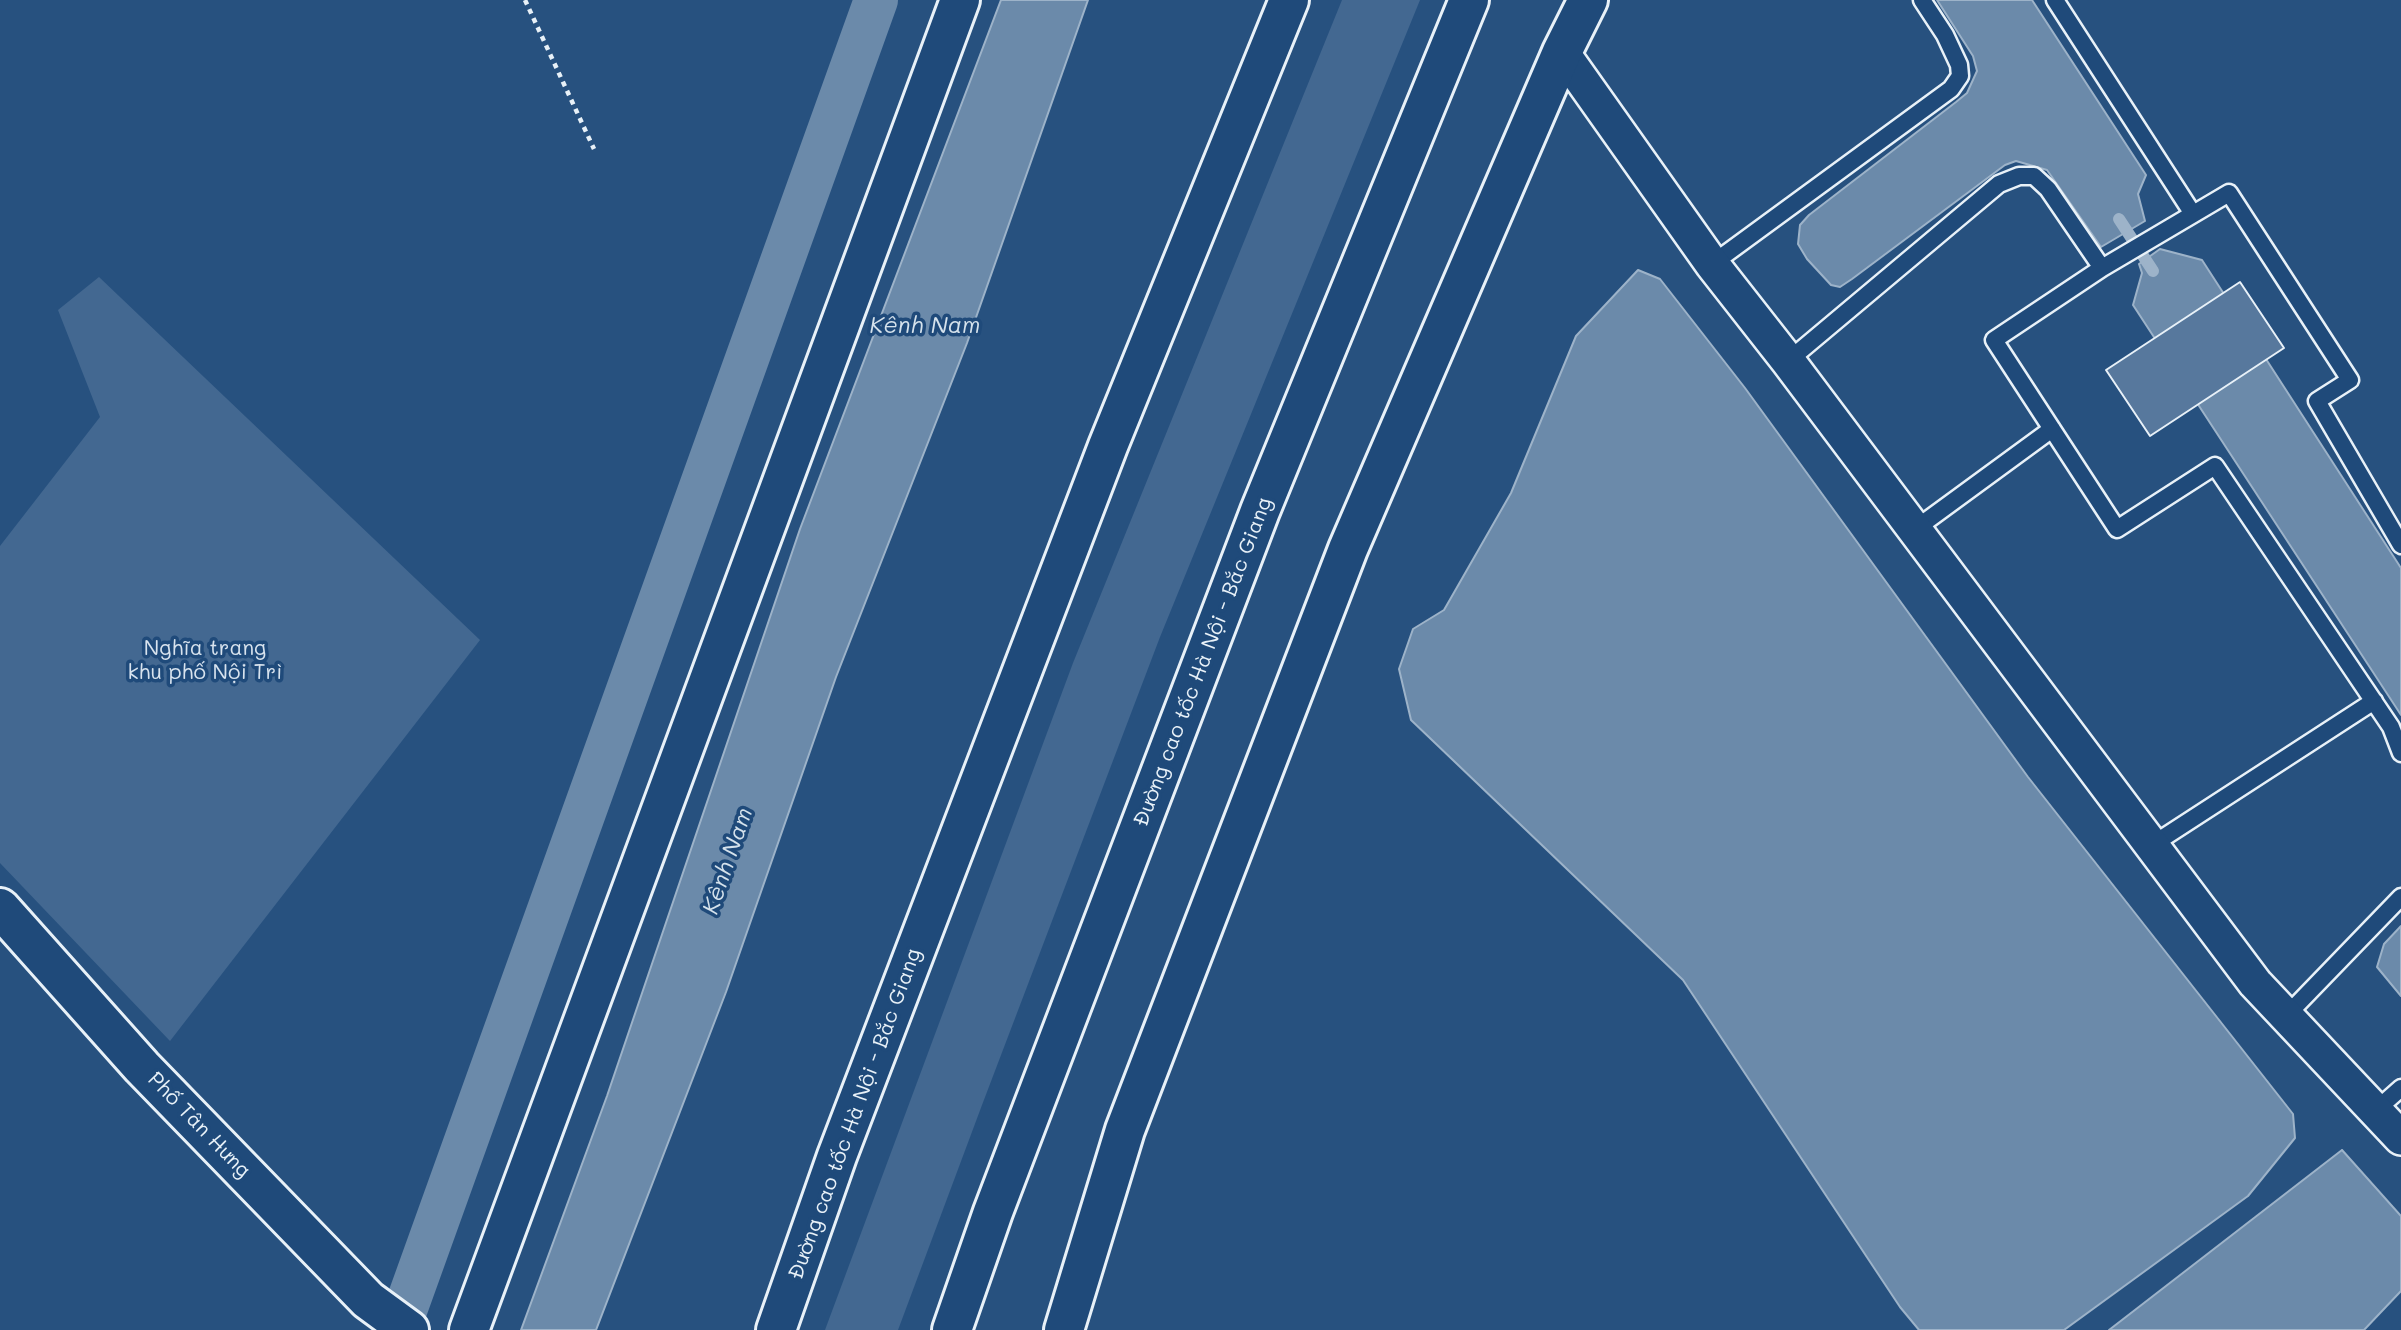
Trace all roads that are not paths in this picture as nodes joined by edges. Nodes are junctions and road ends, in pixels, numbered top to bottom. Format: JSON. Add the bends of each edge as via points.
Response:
{"nodes":[{"id":1,"x":960,"y":0,"type":"edge"},
{"id":2,"x":1289,"y":0,"type":"edge"},
{"id":3,"x":1469,"y":0,"type":"edge"},
{"id":4,"x":1588,"y":0,"type":"edge"},
{"id":5,"x":1922,"y":0,"type":"edge"},
{"id":6,"x":2055,"y":0,"type":"edge"},
{"id":7,"x":1562,"y":52,"type":"junction"},
{"id":8,"x":2193,"y":215,"type":"junction"},
{"id":9,"x":1712,"y":264,"type":"junction"},
{"id":10,"x":2102,"y":268,"type":"junction"},
{"id":11,"x":1788,"y":361,"type":"junction"},
{"id":12,"x":2052,"y":429,"type":"junction"},
{"id":13,"x":1914,"y":530,"type":"junction"},
{"id":14,"x":2401,"y":545,"type":"edge"},
{"id":15,"x":2374,"y":701,"type":"junction"},
{"id":16,"x":2401,"y":752,"type":"edge"},
{"id":17,"x":2152,"y":845,"type":"junction"},
{"id":18,"x":2401,"y":897,"type":"edge"},
{"id":19,"x":0,"y":908,"type":"edge"},
{"id":20,"x":2286,"y":1016,"type":"junction"},
{"id":21,"x":2401,"y":1088,"type":"edge"},
{"id":22,"x":2375,"y":1111,"type":"junction"},
{"id":23,"x":2401,"y":1138,"type":"edge"},
{"id":24,"x":409,"y":1330,"type":"edge"},
{"id":25,"x":469,"y":1330,"type":"edge"},
{"id":26,"x":776,"y":1330,"type":"edge"},
{"id":27,"x":952,"y":1330,"type":"edge"},
{"id":28,"x":1064,"y":1330,"type":"edge"}],
"edges":[{"from":1,"to":25,"type":"main road"},
{"from":2,"to":26,"type":"main road","name":"Đường cao tốc Hà Nội - Bắc Giang","via":[[1108,446],[837,1156]]},
{"from":3,"to":27,"type":"main road","name":"Đường cao tốc Hà Nội - Bắc Giang","via":[[1260,511]]},
{"from":4,"to":7,"type":"main road"},
{"from":5,"to":9,"type":"lane","via":[[1959,65],[1951,89]]},
{"from":6,"to":8,"type":"lane"},
{"from":7,"to":9,"type":"street"},
{"from":7,"to":28,"type":"main road","via":[[1343,562],[1125,1130]]},
{"from":8,"to":10,"type":"lane"},
{"from":8,"to":14,"type":"lane","via":[[2229,192],[2350,380],[2317,401]]},
{"from":9,"to":11,"type":"street"},
{"from":10,"to":11,"type":"lane","via":[[2048,189],[2034,176],[2019,176],[1999,184],[1954,219]]},
{"from":10,"to":12,"type":"lane","via":[[1994,340]]},
{"from":11,"to":13,"type":"street"},
{"from":12,"to":13,"type":"lane"},
{"from":12,"to":15,"type":"lane","via":[[2117,529],[2215,466]]},
{"from":13,"to":17,"type":"street"},
{"from":15,"to":16,"type":"lane"},
{"from":15,"to":17,"type":"lane"},
{"from":17,"to":20,"type":"street","via":[[2255,983]]},
{"from":18,"to":20,"type":"lane"},
{"from":19,"to":24,"type":"main road","name":"Phố Tân Hưng","via":[[142,1067],[368,1300]]},
{"from":20,"to":22,"type":"street"},
{"from":21,"to":22,"type":"lane"},
{"from":22,"to":23,"type":"street"}]}
